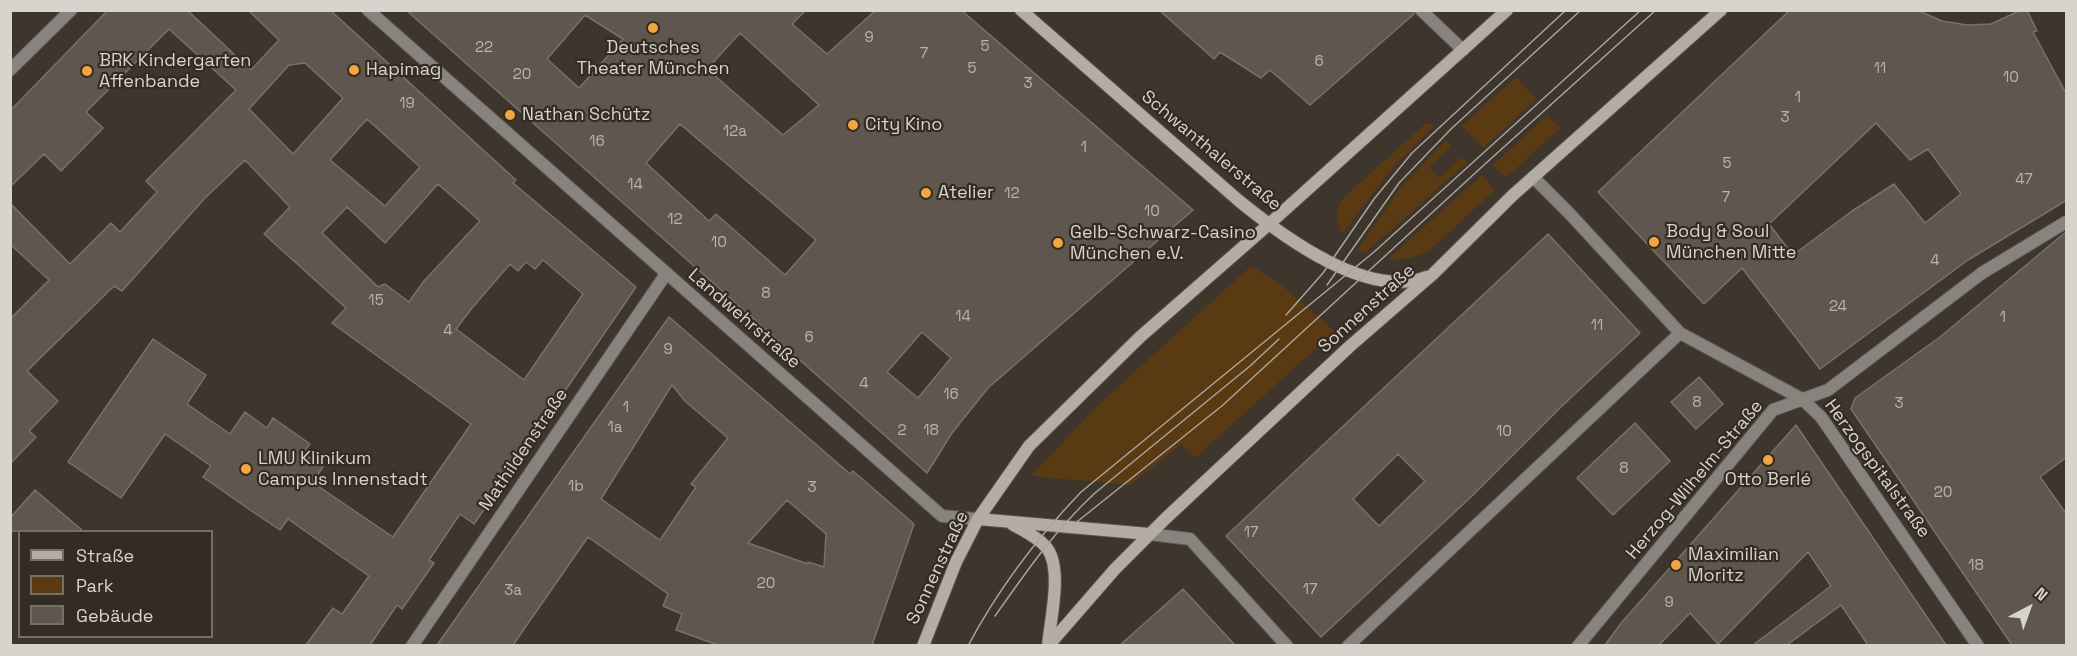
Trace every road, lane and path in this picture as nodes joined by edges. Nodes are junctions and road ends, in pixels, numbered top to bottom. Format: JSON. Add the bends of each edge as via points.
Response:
{"nodes":[{"id":1,"x":71,"y":10,"type":"edge"},
{"id":2,"x":368,"y":10,"type":"edge"},
{"id":3,"x":1021,"y":10,"type":"edge"},
{"id":4,"x":1421,"y":10,"type":"edge"},
{"id":5,"x":1507,"y":10,"type":"edge"},
{"id":6,"x":1721,"y":10,"type":"edge"},
{"id":7,"x":1463,"y":51,"type":"junction"},
{"id":8,"x":10,"y":69,"type":"edge"},
{"id":9,"x":1533,"y":177,"type":"junction"},
{"id":10,"x":2067,"y":222,"type":"edge"},
{"id":11,"x":1268,"y":225,"type":"junction"},
{"id":12,"x":666,"y":274,"type":"junction"},
{"id":13,"x":1432,"y":274,"type":"junction"},
{"id":14,"x":1680,"y":333,"type":"junction"},
{"id":15,"x":1802,"y":399,"type":"junction"},
{"id":16,"x":978,"y":519,"type":"junction"},
{"id":17,"x":1009,"y":521,"type":"junction"},
{"id":18,"x":1149,"y":534,"type":"junction"},
{"id":19,"x":412,"y":645,"type":"edge"},
{"id":20,"x":923,"y":645,"type":"edge"},
{"id":21,"x":1048,"y":645,"type":"edge"},
{"id":22,"x":1287,"y":645,"type":"edge"},
{"id":23,"x":1348,"y":645,"type":"edge"},
{"id":24,"x":1578,"y":645,"type":"edge"},
{"id":25,"x":1978,"y":645,"type":"edge"}],
"edges":[{"from":1,"to":8,"type":"street"},
{"from":2,"to":12,"type":"street","name":"Landwehrstraße"},
{"from":3,"to":11,"type":"main road","name":"Schwanthalerstraße"},
{"from":4,"to":7,"type":"street"},
{"from":5,"to":7,"type":"main road","name":"Sonnenstraße"},
{"from":6,"to":9,"type":"main road","name":"Sonnenstraße"},
{"from":7,"to":11,"type":"main road","name":"Sonnenstraße"},
{"from":9,"to":13,"type":"main road","name":"Sonnenstraße"},
{"from":9,"to":14,"type":"street","name":"Herzogspitalstraße"},
{"from":10,"to":15,"type":"street","name":"Herzog-Wilhelm-Straße","via":[[1982,273],[1828,390]]},
{"from":11,"to":13,"type":"main road","name":"Schwanthalerstraße","via":[[1364,276],[1402,282]]},
{"from":11,"to":16,"type":"main road","name":"Sonnenstraße","via":[[1140,337],[1042,432]]},
{"from":12,"to":16,"type":"street","name":"Landwehrstraße","via":[[942,516]]},
{"from":12,"to":19,"type":"street","name":"Mathildenstraße"},
{"from":13,"to":18,"type":"main road","name":"Sonnenstraße"},
{"from":14,"to":15,"type":"street","name":"Herzogspitalstraße"},
{"from":14,"to":23,"type":"street"},
{"from":15,"to":24,"type":"street","name":"Herzog-Wilhelm-Straße","via":[[1773,410]]},
{"from":15,"to":25,"type":"street","name":"Herzogspitalstraße","via":[[1821,417]]},
{"from":16,"to":17,"type":"main road","name":"Landwehrstraße"},
{"from":16,"to":20,"type":"main road","name":"Sonnenstraße"},
{"from":17,"to":18,"type":"main road","name":"Landwehrstraße"},
{"from":17,"to":21,"type":"main road","via":[[1041,542],[1051,558],[1054,582]]},
{"from":18,"to":21,"type":"main road","name":"Sonnenstraße"},
{"from":18,"to":22,"type":"street","via":[[1190,539]]}]}
